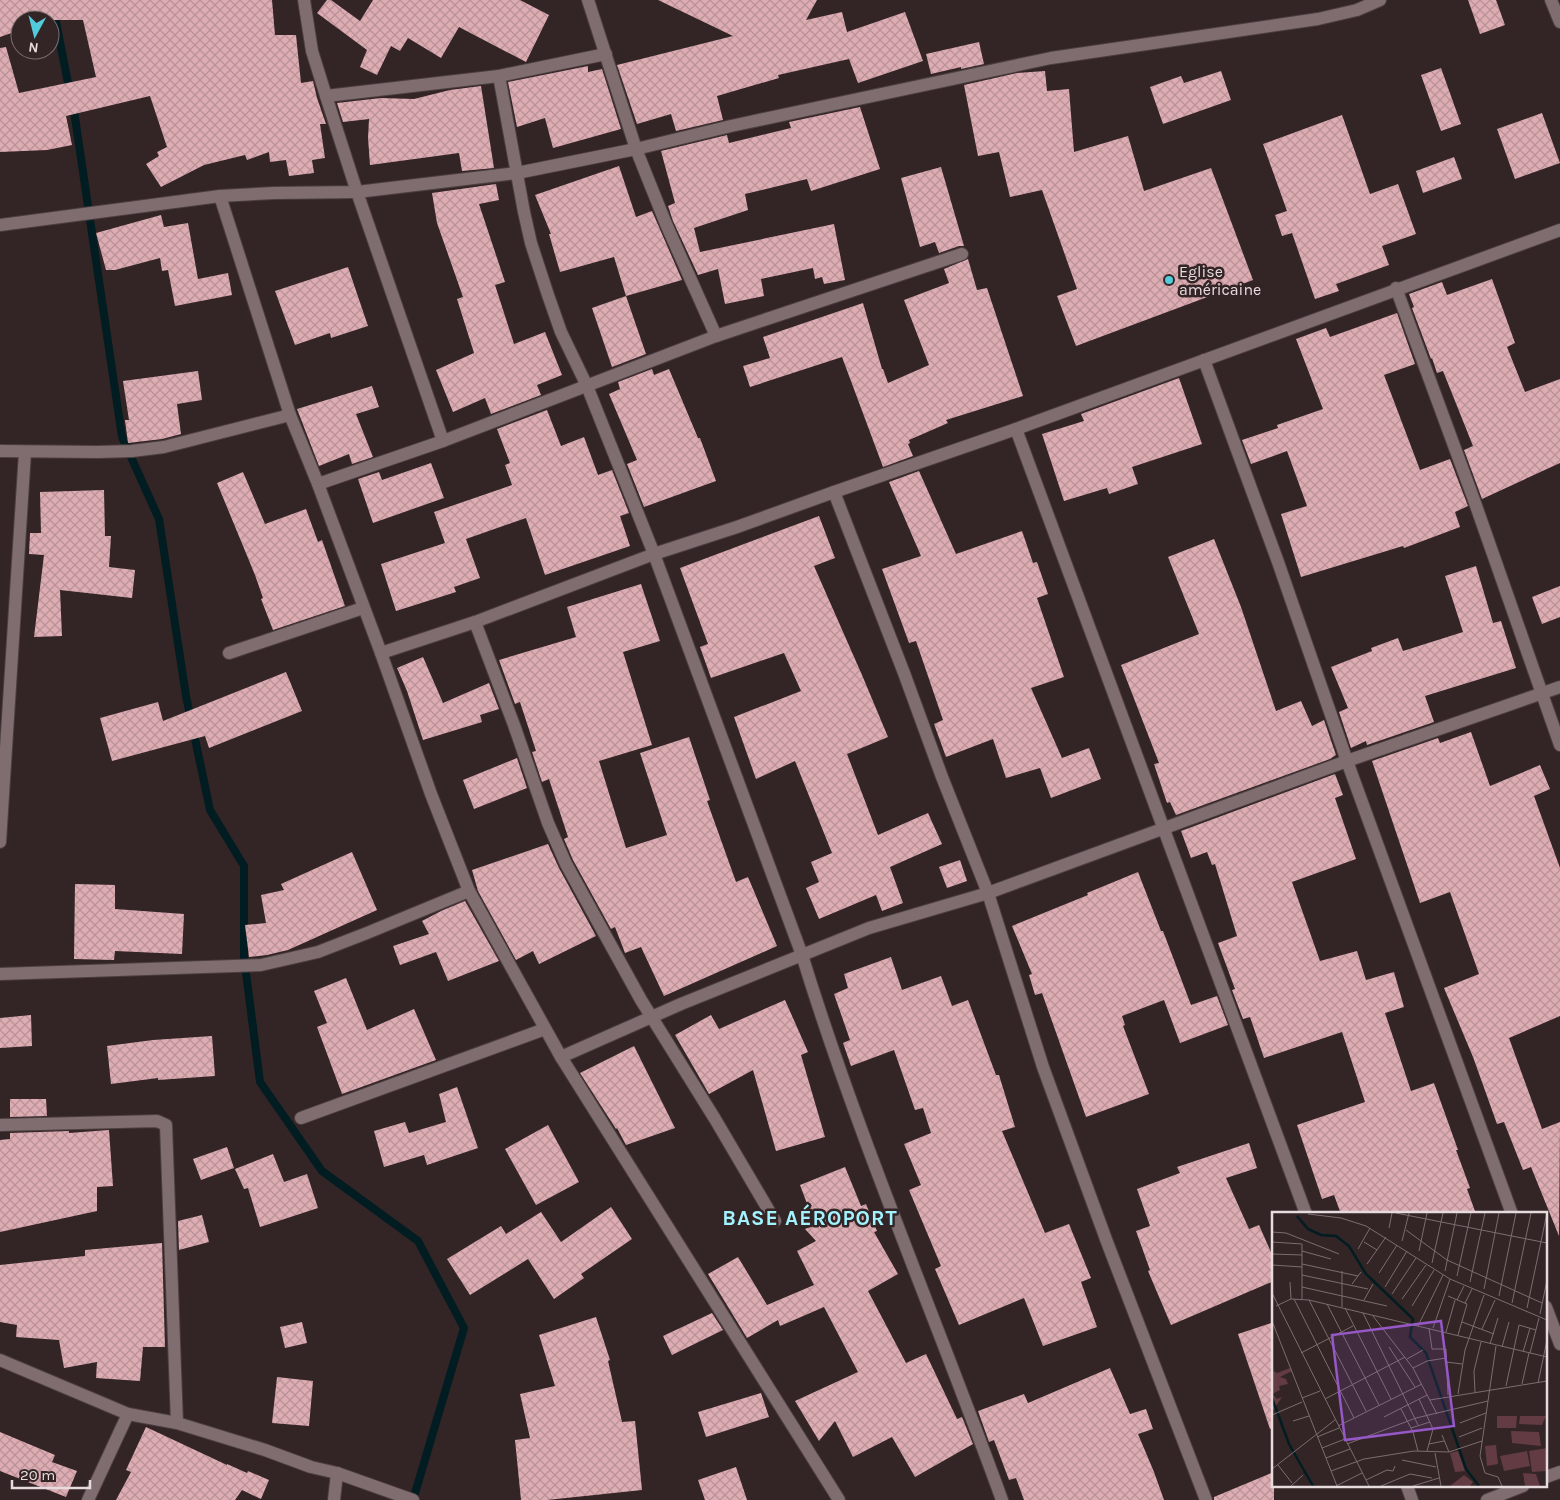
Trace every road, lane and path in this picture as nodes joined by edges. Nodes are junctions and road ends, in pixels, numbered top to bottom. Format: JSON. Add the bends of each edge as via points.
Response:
{"nodes":[{"id":1,"x":304,"y":0,"type":"edge"},
{"id":2,"x":588,"y":0,"type":"edge"},
{"id":3,"x":1380,"y":0,"type":"edge"},
{"id":4,"x":1555,"y":6,"type":"edge"},
{"id":5,"x":1560,"y":22,"type":"edge"},
{"id":6,"x":606,"y":54,"type":"junction"},
{"id":7,"x":499,"y":76,"type":"junction"},
{"id":8,"x":326,"y":96,"type":"junction"},
{"id":9,"x":636,"y":149,"type":"junction"},
{"id":10,"x":518,"y":173,"type":"junction"},
{"id":11,"x":357,"y":192,"type":"junction"},
{"id":12,"x":220,"y":196,"type":"junction"},
{"id":13,"x":0,"y":225,"type":"edge"},
{"id":14,"x":1560,"y":230,"type":"edge"},
{"id":15,"x":962,"y":254,"type":"dead end"},
{"id":16,"x":1396,"y":288,"type":"junction"},
{"id":17,"x":716,"y":336,"type":"junction"},
{"id":18,"x":1204,"y":360,"type":"junction"},
{"id":19,"x":587,"y":386,"type":"junction"},
{"id":20,"x":290,"y":416,"type":"junction"},
{"id":21,"x":1016,"y":429,"type":"junction"},
{"id":22,"x":443,"y":441,"type":"junction"},
{"id":23,"x":0,"y":451,"type":"edge"},
{"id":24,"x":25,"y":452,"type":"junction"},
{"id":25,"x":318,"y":484,"type":"junction"},
{"id":26,"x":834,"y":492,"type":"junction"},
{"id":27,"x":654,"y":554,"type":"junction"},
{"id":28,"x":363,"y":608,"type":"junction"},
{"id":29,"x":475,"y":622,"type":"junction"},
{"id":30,"x":229,"y":653,"type":"dead end"},
{"id":31,"x":380,"y":653,"type":"junction"},
{"id":32,"x":1560,"y":687,"type":"edge"},
{"id":33,"x":1542,"y":694,"type":"junction"},
{"id":34,"x":1560,"y":745,"type":"edge"},
{"id":35,"x":1347,"y":761,"type":"junction"},
{"id":36,"x":1163,"y":830,"type":"junction"},
{"id":37,"x":0,"y":842,"type":"edge"},
{"id":38,"x":469,"y":891,"type":"junction"},
{"id":39,"x":988,"y":893,"type":"junction"},
{"id":40,"x":802,"y":954,"type":"junction"},
{"id":41,"x":0,"y":974,"type":"edge"},
{"id":42,"x":652,"y":1017,"type":"junction"},
{"id":43,"x":545,"y":1029,"type":"junction"},
{"id":44,"x":561,"y":1057,"type":"junction"},
{"id":45,"x":301,"y":1118,"type":"dead end"},
{"id":46,"x":0,"y":1125,"type":"edge"},
{"id":47,"x":1305,"y":1212,"type":"edge"},
{"id":48,"x":1511,"y":1212,"type":"edge"},
{"id":49,"x":774,"y":1222,"type":"dead end"},
{"id":50,"x":1548,"y":1312,"type":"edge"},
{"id":51,"x":1560,"y":1344,"type":"edge"},
{"id":52,"x":0,"y":1360,"type":"edge"},
{"id":53,"x":128,"y":1414,"type":"junction"},
{"id":54,"x":178,"y":1423,"type":"junction"},
{"id":55,"x":1560,"y":1472,"type":"edge"},
{"id":56,"x":337,"y":1473,"type":"junction"},
{"id":57,"x":1548,"y":1476,"type":"edge"},
{"id":58,"x":1407,"y":1488,"type":"edge"},
{"id":59,"x":1518,"y":1488,"type":"edge"},
{"id":60,"x":88,"y":1500,"type":"edge"},
{"id":61,"x":334,"y":1500,"type":"edge"},
{"id":62,"x":413,"y":1500,"type":"edge"},
{"id":63,"x":839,"y":1500,"type":"edge"},
{"id":64,"x":1002,"y":1500,"type":"edge"},
{"id":65,"x":1206,"y":1500,"type":"edge"},
{"id":66,"x":1412,"y":1500,"type":"edge"},
{"id":67,"x":1487,"y":1500,"type":"edge"}],
"edges":[{"from":1,"to":8,"type":"street","via":[[312,51]]},
{"from":2,"to":6,"type":"street"},
{"from":3,"to":9,"type":"street","via":[[1356,10],[1318,19],[1051,58]]},
{"from":4,"to":5,"type":"street"},
{"from":6,"to":7,"type":"street"},
{"from":6,"to":9,"type":"street"},
{"from":7,"to":8,"type":"street"},
{"from":7,"to":10,"type":"street"},
{"from":8,"to":11,"type":"street"},
{"from":9,"to":10,"type":"street"},
{"from":9,"to":17,"type":"street"},
{"from":10,"to":11,"type":"street"},
{"from":10,"to":19,"type":"street","via":[[531,243],[561,332]]},
{"from":11,"to":12,"type":"street"},
{"from":11,"to":22,"type":"street"},
{"from":12,"to":13,"type":"street"},
{"from":12,"to":20,"type":"street"},
{"from":14,"to":16,"type":"street"},
{"from":15,"to":17,"type":"street"},
{"from":16,"to":18,"type":"street"},
{"from":16,"to":33,"type":"street"},
{"from":17,"to":19,"type":"street"},
{"from":18,"to":21,"type":"street"},
{"from":18,"to":35,"type":"street"},
{"from":19,"to":22,"type":"street"},
{"from":19,"to":27,"type":"street"},
{"from":20,"to":24,"type":"street","via":[[132,451]]},
{"from":20,"to":25,"type":"street"},
{"from":21,"to":26,"type":"street"},
{"from":21,"to":36,"type":"street"},
{"from":22,"to":25,"type":"street"},
{"from":23,"to":24,"type":"street"},
{"from":24,"to":37,"type":"street"},
{"from":25,"to":28,"type":"street"},
{"from":26,"to":27,"type":"street"},
{"from":26,"to":39,"type":"street"},
{"from":27,"to":29,"type":"street"},
{"from":27,"to":40,"type":"street"},
{"from":28,"to":30,"type":"street"},
{"from":28,"to":31,"type":"street"},
{"from":29,"to":31,"type":"street"},
{"from":29,"to":42,"type":"street","via":[[566,864]]},
{"from":31,"to":38,"type":"street"},
{"from":32,"to":33,"type":"street"},
{"from":33,"to":34,"type":"street"},
{"from":33,"to":35,"type":"street"},
{"from":35,"to":36,"type":"street"},
{"from":35,"to":48,"type":"street"},
{"from":36,"to":39,"type":"street"},
{"from":36,"to":47,"type":"street"},
{"from":38,"to":41,"type":"street","via":[[318,952],[261,965]]},
{"from":38,"to":43,"type":"street"},
{"from":39,"to":40,"type":"street","via":[[869,928]]},
{"from":39,"to":65,"type":"street","via":[[1043,1067]]},
{"from":40,"to":42,"type":"street"},
{"from":40,"to":64,"type":"street","via":[[870,1153]]},
{"from":42,"to":44,"type":"street"},
{"from":42,"to":49,"type":"street"},
{"from":43,"to":44,"type":"street"},
{"from":43,"to":45,"type":"street"},
{"from":44,"to":63,"type":"street"},
{"from":46,"to":54,"type":"street","via":[[157,1121],[166,1125]]},
{"from":50,"to":51,"type":"street"},
{"from":52,"to":53,"type":"street"},
{"from":53,"to":54,"type":"street"},
{"from":53,"to":60,"type":"street"},
{"from":54,"to":56,"type":"street"},
{"from":55,"to":57,"type":"street"},
{"from":56,"to":61,"type":"street"},
{"from":56,"to":62,"type":"street"},
{"from":58,"to":66,"type":"street"},
{"from":59,"to":67,"type":"street"}]}
